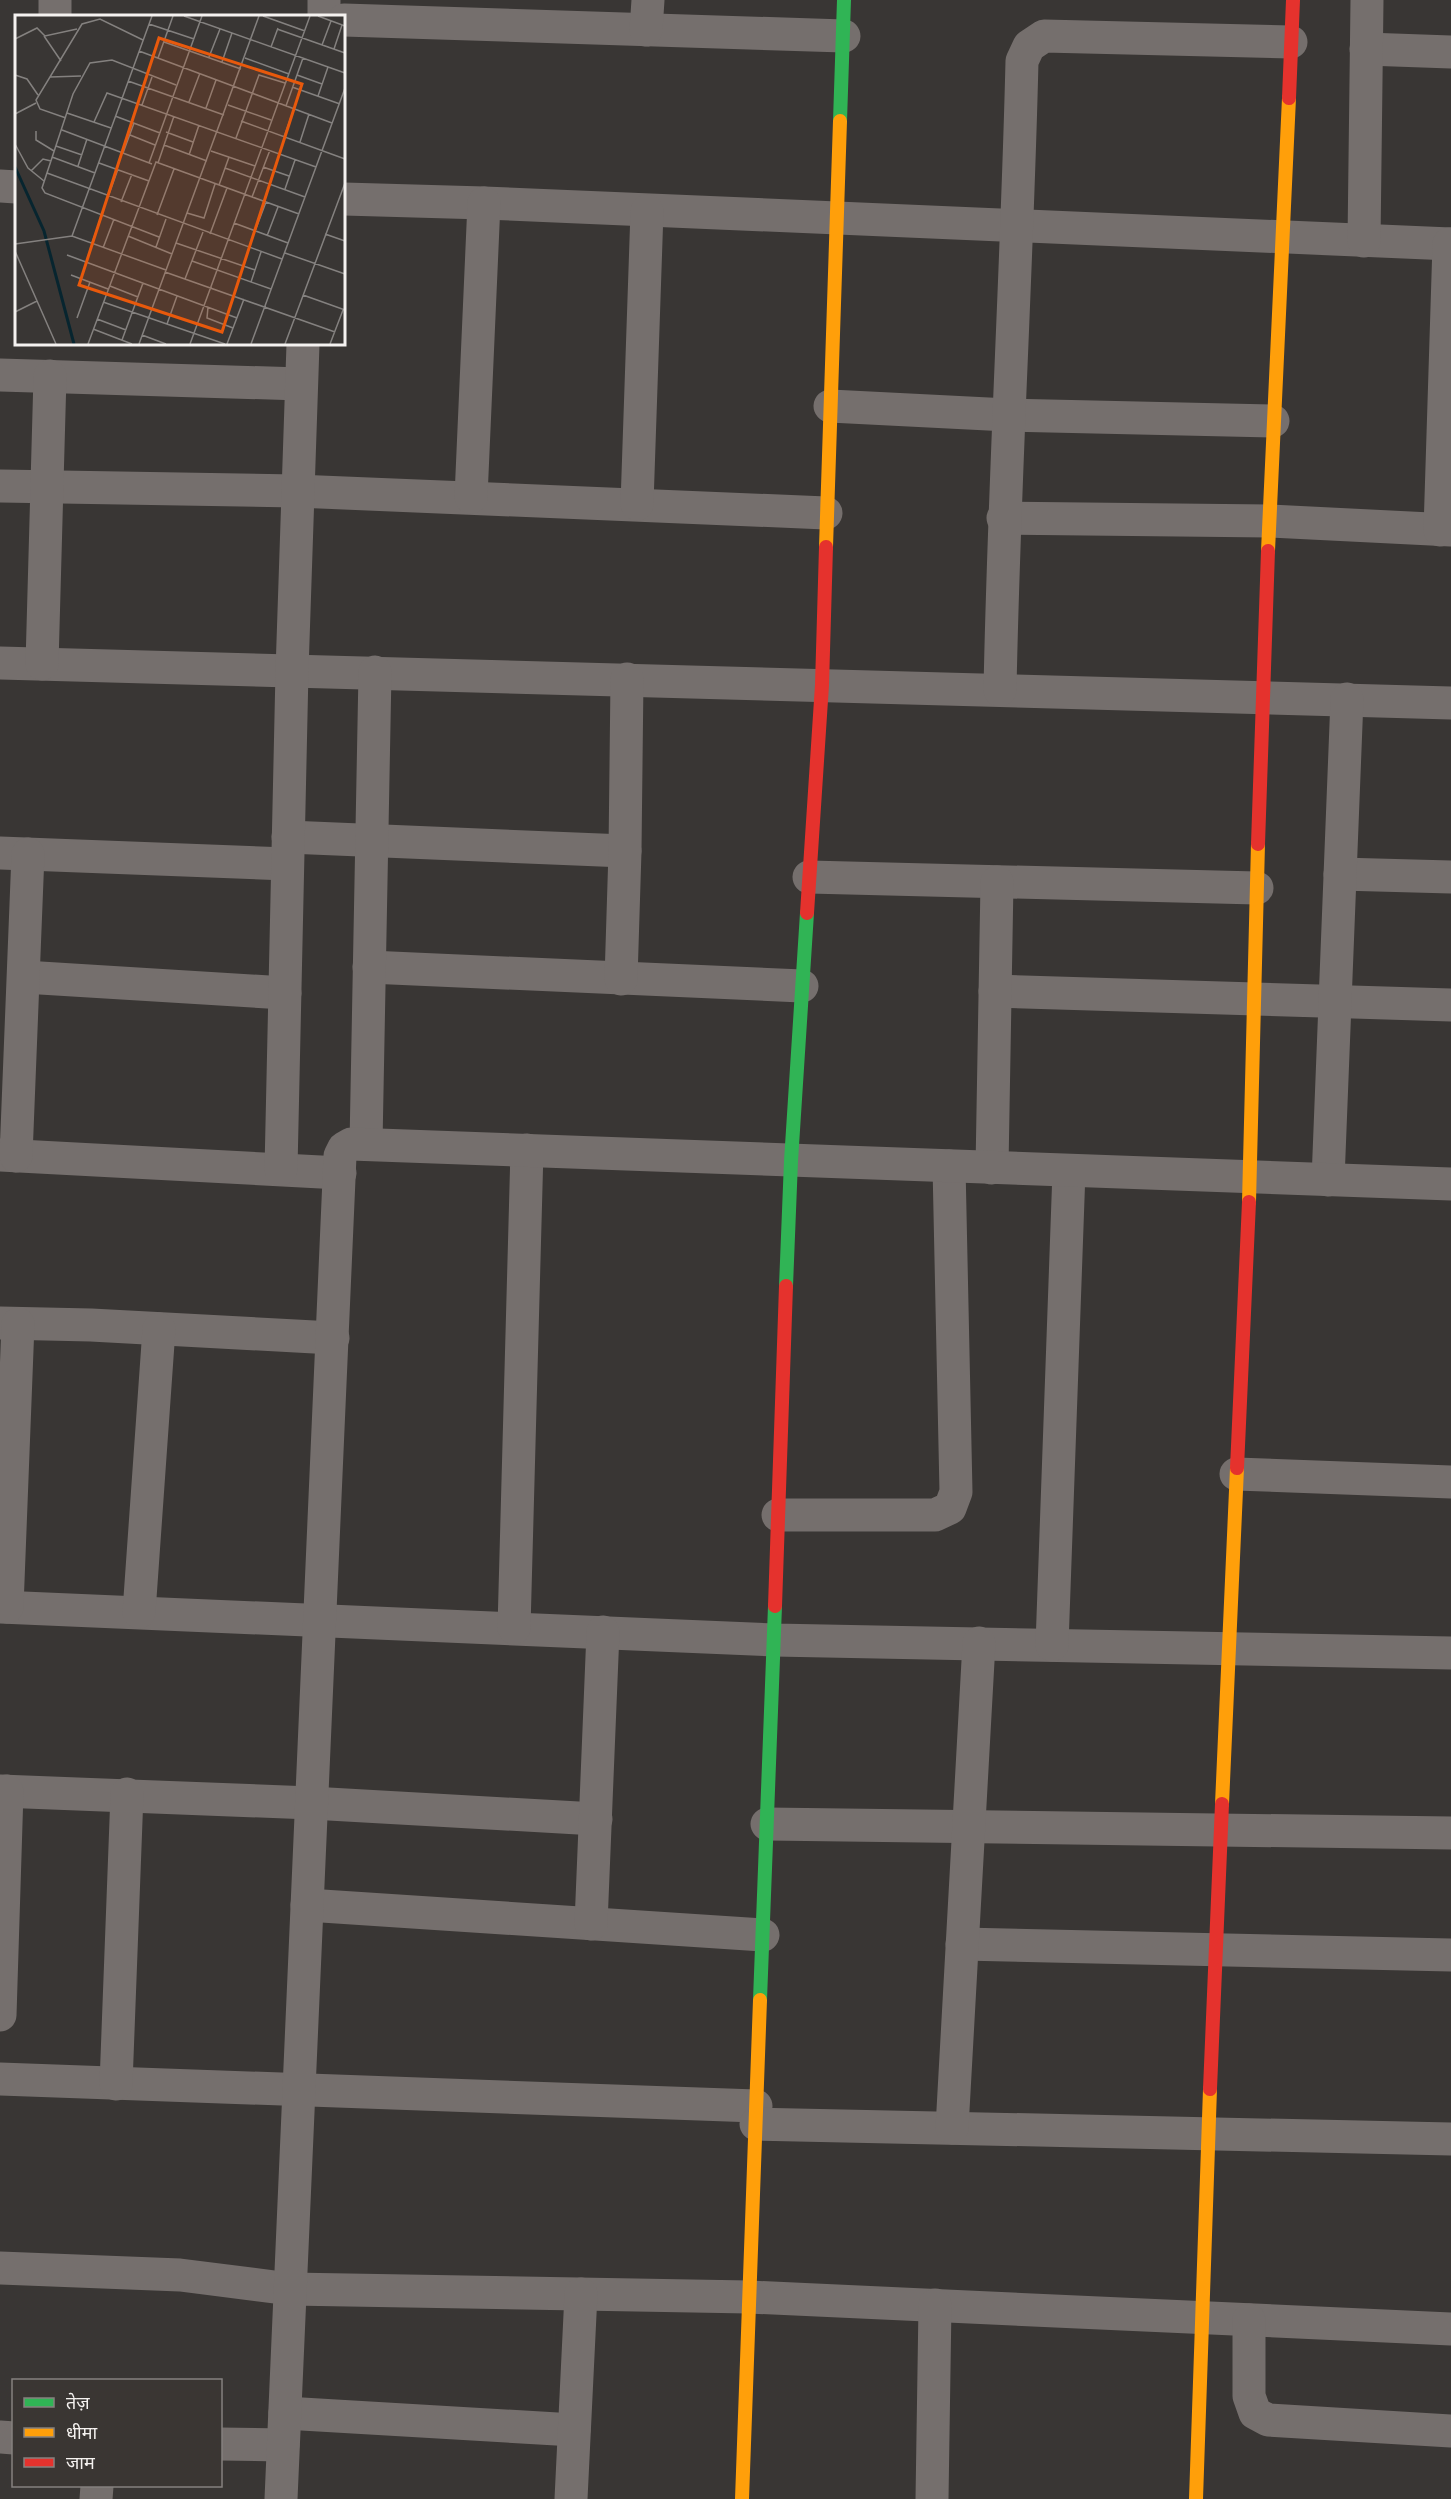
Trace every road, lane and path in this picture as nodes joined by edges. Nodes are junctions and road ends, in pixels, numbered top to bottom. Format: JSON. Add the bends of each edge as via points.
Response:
{"nodes":[{"id":1,"x":844,"y":0,"type":"edge"},
{"id":2,"x":1293,"y":0,"type":"edge"},
{"id":3,"x":1367,"y":0,"type":"edge"},
{"id":4,"x":518,"y":13,"type":"edge"},
{"id":5,"x":647,"y":15,"type":"edge"},
{"id":6,"x":345,"y":20,"type":"edge"},
{"id":7,"x":844,"y":36,"type":"junction"},
{"id":8,"x":1291,"y":42,"type":"junction"},
{"id":9,"x":1365,"y":50,"type":"junction"},
{"id":10,"x":1451,"y":52,"type":"edge"},
{"id":11,"x":0,"y":186,"type":"edge"},
{"id":12,"x":15,"y":187,"type":"edge"},
{"id":13,"x":345,"y":200,"type":"edge"},
{"id":14,"x":484,"y":203,"type":"junction"},
{"id":15,"x":647,"y":211,"type":"junction"},
{"id":16,"x":836,"y":218,"type":"junction"},
{"id":17,"x":1018,"y":225,"type":"junction"},
{"id":18,"x":1284,"y":238,"type":"junction"},
{"id":19,"x":1364,"y":241,"type":"junction"},
{"id":20,"x":1450,"y":244,"type":"edge"},
{"id":21,"x":303,"y":345,"type":"edge"},
{"id":22,"x":0,"y":375,"type":"edge"},
{"id":23,"x":50,"y":376,"type":"junction"},
{"id":24,"x":301,"y":384,"type":"junction"},
{"id":25,"x":830,"y":406,"type":"junction"},
{"id":26,"x":1008,"y":415,"type":"junction"},
{"id":27,"x":1273,"y":421,"type":"junction"},
{"id":28,"x":0,"y":486,"type":"edge"},
{"id":29,"x":47,"y":487,"type":"junction"},
{"id":30,"x":296,"y":491,"type":"junction"},
{"id":31,"x":471,"y":497,"type":"junction"},
{"id":32,"x":637,"y":504,"type":"junction"},
{"id":33,"x":826,"y":513,"type":"junction"},
{"id":34,"x":1003,"y":519,"type":"junction"},
{"id":35,"x":1270,"y":521,"type":"junction"},
{"id":36,"x":1445,"y":530,"type":"edge"},
{"id":37,"x":0,"y":663,"type":"edge"},
{"id":38,"x":42,"y":664,"type":"junction"},
{"id":39,"x":292,"y":670,"type":"junction"},
{"id":40,"x":375,"y":672,"type":"junction"},
{"id":41,"x":627,"y":679,"type":"junction"},
{"id":42,"x":822,"y":685,"type":"junction"},
{"id":43,"x":1000,"y":690,"type":"junction"},
{"id":44,"x":1262,"y":697,"type":"junction"},
{"id":45,"x":1347,"y":699,"type":"junction"},
{"id":46,"x":1451,"y":703,"type":"edge"},
{"id":47,"x":372,"y":839,"type":"junction"},
{"id":48,"x":288,"y":850,"type":"junction"},
{"id":49,"x":625,"y":851,"type":"junction"},
{"id":50,"x":14,"y":853,"type":"edge"},
{"id":51,"x":1340,"y":874,"type":"junction"},
{"id":52,"x":1451,"y":877,"type":"edge"},
{"id":53,"x":809,"y":878,"type":"junction"},
{"id":54,"x":997,"y":882,"type":"junction"},
{"id":55,"x":1257,"y":888,"type":"junction"},
{"id":56,"x":369,"y":967,"type":"junction"},
{"id":57,"x":24,"y":977,"type":"junction"},
{"id":58,"x":621,"y":979,"type":"junction"},
{"id":59,"x":802,"y":986,"type":"junction"},
{"id":60,"x":995,"y":991,"type":"junction"},
{"id":61,"x":285,"y":993,"type":"junction"},
{"id":62,"x":1254,"y":998,"type":"junction"},
{"id":63,"x":1336,"y":1000,"type":"junction"},
{"id":64,"x":1451,"y":1005,"type":"edge"},
{"id":65,"x":366,"y":1144,"type":"junction"},
{"id":66,"x":527,"y":1150,"type":"junction"},
{"id":67,"x":8,"y":1155,"type":"edge"},
{"id":68,"x":791,"y":1161,"type":"junction"},
{"id":69,"x":949,"y":1166,"type":"junction"},
{"id":70,"x":992,"y":1168,"type":"junction"},
{"id":71,"x":281,"y":1170,"type":"junction"},
{"id":72,"x":1069,"y":1171,"type":"junction"},
{"id":73,"x":340,"y":1173,"type":"junction"},
{"id":74,"x":1250,"y":1177,"type":"junction"},
{"id":75,"x":1328,"y":1180,"type":"junction"},
{"id":76,"x":1451,"y":1184,"type":"edge"},
{"id":77,"x":9,"y":1323,"type":"edge"},
{"id":78,"x":159,"y":1329,"type":"junction"},
{"id":79,"x":333,"y":1338,"type":"junction"},
{"id":80,"x":1236,"y":1474,"type":"junction"},
{"id":81,"x":1451,"y":1482,"type":"edge"},
{"id":82,"x":778,"y":1515,"type":"junction"},
{"id":83,"x":4,"y":1607,"type":"edge"},
{"id":84,"x":140,"y":1612,"type":"junction"},
{"id":85,"x":320,"y":1619,"type":"junction"},
{"id":86,"x":514,"y":1628,"type":"junction"},
{"id":87,"x":603,"y":1632,"type":"junction"},
{"id":88,"x":774,"y":1640,"type":"junction"},
{"id":89,"x":979,"y":1643,"type":"junction"},
{"id":90,"x":1052,"y":1645,"type":"junction"},
{"id":91,"x":1228,"y":1648,"type":"junction"},
{"id":92,"x":1451,"y":1653,"type":"edge"},
{"id":93,"x":3,"y":1791,"type":"edge"},
{"id":94,"x":127,"y":1794,"type":"junction"},
{"id":95,"x":311,"y":1803,"type":"junction"},
{"id":96,"x":596,"y":1819,"type":"junction"},
{"id":97,"x":767,"y":1824,"type":"junction"},
{"id":98,"x":969,"y":1825,"type":"junction"},
{"id":99,"x":1221,"y":1831,"type":"junction"},
{"id":100,"x":1451,"y":1833,"type":"edge"},
{"id":101,"x":307,"y":1905,"type":"junction"},
{"id":102,"x":591,"y":1924,"type":"junction"},
{"id":103,"x":763,"y":1935,"type":"junction"},
{"id":104,"x":962,"y":1944,"type":"junction"},
{"id":105,"x":1216,"y":1949,"type":"junction"},
{"id":106,"x":1451,"y":1955,"type":"edge"},
{"id":107,"x":0,"y":2015,"type":"edge"},
{"id":108,"x":0,"y":2079,"type":"edge"},
{"id":109,"x":116,"y":2084,"type":"junction"},
{"id":110,"x":299,"y":2091,"type":"junction"},
{"id":111,"x":756,"y":2115,"type":"junction"},
{"id":112,"x":952,"y":2128,"type":"junction"},
{"id":113,"x":1208,"y":2134,"type":"junction"},
{"id":114,"x":1451,"y":2139,"type":"edge"},
{"id":115,"x":0,"y":2268,"type":"edge"},
{"id":116,"x":290,"y":2289,"type":"junction"},
{"id":117,"x":581,"y":2294,"type":"junction"},
{"id":118,"x":750,"y":2297,"type":"junction"},
{"id":119,"x":935,"y":2305,"type":"junction"},
{"id":120,"x":1201,"y":2317,"type":"junction"},
{"id":121,"x":1249,"y":2320,"type":"junction"},
{"id":122,"x":1451,"y":2329,"type":"edge"},
{"id":123,"x":285,"y":2413,"type":"junction"},
{"id":124,"x":574,"y":2430,"type":"junction"},
{"id":125,"x":1451,"y":2431,"type":"edge"},
{"id":126,"x":222,"y":2444,"type":"edge"},
{"id":127,"x":283,"y":2445,"type":"junction"},
{"id":128,"x":281,"y":2499,"type":"edge"},
{"id":129,"x":571,"y":2499,"type":"edge"},
{"id":130,"x":742,"y":2499,"type":"edge"},
{"id":131,"x":932,"y":2499,"type":"edge"},
{"id":132,"x":1196,"y":2499,"type":"edge"}],
"edges":[{"from":1,"to":7,"type":"street"},
{"from":2,"to":8,"type":"street"},
{"from":3,"to":9,"type":"street"},
{"from":4,"to":5,"type":"street"},
{"from":4,"to":6,"type":"street"},
{"from":5,"to":7,"type":"street"},
{"from":7,"to":16,"type":"street"},
{"from":8,"to":17,"type":"street","via":[[1044,36],[1029,46],[1022,61]]},
{"from":8,"to":18,"type":"street"},
{"from":9,"to":10,"type":"street"},
{"from":9,"to":19,"type":"street"},
{"from":11,"to":12,"type":"street"},
{"from":13,"to":14,"type":"street"},
{"from":14,"to":15,"type":"street"},
{"from":14,"to":31,"type":"street"},
{"from":15,"to":16,"type":"street"},
{"from":15,"to":32,"type":"street"},
{"from":16,"to":17,"type":"street"},
{"from":16,"to":25,"type":"street"},
{"from":17,"to":18,"type":"street"},
{"from":17,"to":26,"type":"street"},
{"from":18,"to":19,"type":"street"},
{"from":18,"to":27,"type":"street"},
{"from":19,"to":20,"type":"street"},
{"from":20,"to":36,"type":"street"},
{"from":21,"to":24,"type":"street"},
{"from":22,"to":23,"type":"street"},
{"from":23,"to":24,"type":"street"},
{"from":23,"to":29,"type":"street"},
{"from":24,"to":30,"type":"street"},
{"from":25,"to":26,"type":"street"},
{"from":25,"to":33,"type":"street"},
{"from":26,"to":27,"type":"street"},
{"from":26,"to":34,"type":"street"},
{"from":27,"to":35,"type":"street"},
{"from":28,"to":29,"type":"street"},
{"from":29,"to":30,"type":"street"},
{"from":29,"to":38,"type":"street"},
{"from":30,"to":31,"type":"street"},
{"from":30,"to":39,"type":"street"},
{"from":31,"to":32,"type":"street"},
{"from":32,"to":33,"type":"street"},
{"from":33,"to":42,"type":"street"},
{"from":34,"to":35,"type":"street"},
{"from":34,"to":43,"type":"street"},
{"from":35,"to":36,"type":"street"},
{"from":35,"to":44,"type":"street"},
{"from":37,"to":38,"type":"street"},
{"from":38,"to":39,"type":"street"},
{"from":39,"to":40,"type":"street"},
{"from":39,"to":48,"type":"street"},
{"from":40,"to":41,"type":"street"},
{"from":40,"to":47,"type":"street"},
{"from":41,"to":42,"type":"street"},
{"from":41,"to":49,"type":"street"},
{"from":42,"to":43,"type":"street"},
{"from":42,"to":53,"type":"street"},
{"from":43,"to":44,"type":"street"},
{"from":44,"to":45,"type":"street"},
{"from":44,"to":55,"type":"street"},
{"from":45,"to":46,"type":"street"},
{"from":45,"to":51,"type":"street"},
{"from":47,"to":48,"type":"street"},
{"from":47,"to":49,"type":"street"},
{"from":47,"to":56,"type":"street"},
{"from":48,"to":50,"type":"street"},
{"from":48,"to":61,"type":"street"},
{"from":49,"to":58,"type":"street"},
{"from":50,"to":57,"type":"street"},
{"from":51,"to":52,"type":"street"},
{"from":51,"to":63,"type":"street"},
{"from":53,"to":54,"type":"street"},
{"from":53,"to":59,"type":"street"},
{"from":54,"to":55,"type":"street"},
{"from":54,"to":60,"type":"street"},
{"from":55,"to":62,"type":"street"},
{"from":56,"to":58,"type":"street"},
{"from":56,"to":65,"type":"street"},
{"from":57,"to":61,"type":"street"},
{"from":57,"to":67,"type":"street"},
{"from":58,"to":59,"type":"street"},
{"from":59,"to":68,"type":"street"},
{"from":60,"to":62,"type":"street"},
{"from":60,"to":70,"type":"street"},
{"from":61,"to":71,"type":"street"},
{"from":62,"to":63,"type":"street"},
{"from":62,"to":74,"type":"street"},
{"from":63,"to":64,"type":"street"},
{"from":63,"to":75,"type":"street"},
{"from":65,"to":66,"type":"street"},
{"from":65,"to":73,"type":"street","via":[[344,1148]]},
{"from":66,"to":68,"type":"street"},
{"from":66,"to":86,"type":"street"},
{"from":67,"to":71,"type":"street"},
{"from":68,"to":69,"type":"street"},
{"from":68,"to":82,"type":"street"},
{"from":69,"to":70,"type":"street"},
{"from":69,"to":82,"type":"street","via":[[956,1492],[950,1508],[935,1515]]},
{"from":70,"to":72,"type":"street"},
{"from":71,"to":73,"type":"street"},
{"from":72,"to":74,"type":"street"},
{"from":72,"to":90,"type":"street"},
{"from":73,"to":79,"type":"street"},
{"from":74,"to":75,"type":"street"},
{"from":74,"to":80,"type":"street"},
{"from":75,"to":76,"type":"street"},
{"from":77,"to":78,"type":"street"},
{"from":77,"to":83,"type":"street"},
{"from":78,"to":79,"type":"street"},
{"from":78,"to":84,"type":"street"},
{"from":79,"to":85,"type":"street"},
{"from":80,"to":81,"type":"street"},
{"from":80,"to":91,"type":"street"},
{"from":82,"to":88,"type":"street"},
{"from":83,"to":84,"type":"street"},
{"from":84,"to":85,"type":"street"},
{"from":85,"to":86,"type":"street"},
{"from":85,"to":95,"type":"street"},
{"from":86,"to":87,"type":"street"},
{"from":87,"to":88,"type":"street"},
{"from":87,"to":96,"type":"street"},
{"from":88,"to":89,"type":"street"},
{"from":88,"to":97,"type":"street"},
{"from":89,"to":90,"type":"street"},
{"from":89,"to":98,"type":"street"},
{"from":90,"to":91,"type":"street"},
{"from":91,"to":92,"type":"street"},
{"from":91,"to":99,"type":"street"},
{"from":93,"to":94,"type":"street"},
{"from":93,"to":107,"type":"street"},
{"from":94,"to":95,"type":"street"},
{"from":94,"to":109,"type":"street"},
{"from":95,"to":96,"type":"street"},
{"from":95,"to":101,"type":"street"},
{"from":96,"to":102,"type":"street"},
{"from":97,"to":98,"type":"street"},
{"from":97,"to":103,"type":"street"},
{"from":98,"to":99,"type":"street"},
{"from":98,"to":104,"type":"street"},
{"from":99,"to":100,"type":"street"},
{"from":99,"to":105,"type":"street"},
{"from":101,"to":102,"type":"street"},
{"from":101,"to":110,"type":"street"},
{"from":102,"to":103,"type":"street"},
{"from":103,"to":111,"type":"street"},
{"from":104,"to":105,"type":"street"},
{"from":104,"to":112,"type":"street"},
{"from":105,"to":106,"type":"street"},
{"from":105,"to":113,"type":"street"},
{"from":108,"to":109,"type":"street"},
{"from":109,"to":110,"type":"street"},
{"from":110,"to":111,"type":"street"},
{"from":110,"to":116,"type":"street"},
{"from":111,"to":112,"type":"street"},
{"from":111,"to":118,"type":"street"},
{"from":112,"to":113,"type":"street"},
{"from":113,"to":114,"type":"street"},
{"from":113,"to":120,"type":"street"},
{"from":115,"to":116,"type":"street","via":[[180,2275]]},
{"from":116,"to":117,"type":"street"},
{"from":116,"to":123,"type":"street"},
{"from":117,"to":118,"type":"street"},
{"from":117,"to":124,"type":"street"},
{"from":118,"to":119,"type":"street"},
{"from":118,"to":130,"type":"street"},
{"from":119,"to":120,"type":"street"},
{"from":119,"to":131,"type":"street"},
{"from":120,"to":121,"type":"street"},
{"from":120,"to":132,"type":"street"},
{"from":121,"to":122,"type":"street"},
{"from":121,"to":125,"type":"street","via":[[1249,2396],[1255,2413],[1268,2420]]},
{"from":123,"to":124,"type":"street"},
{"from":123,"to":127,"type":"street"},
{"from":124,"to":129,"type":"street"},
{"from":126,"to":127,"type":"street"},
{"from":127,"to":128,"type":"street"}]}
